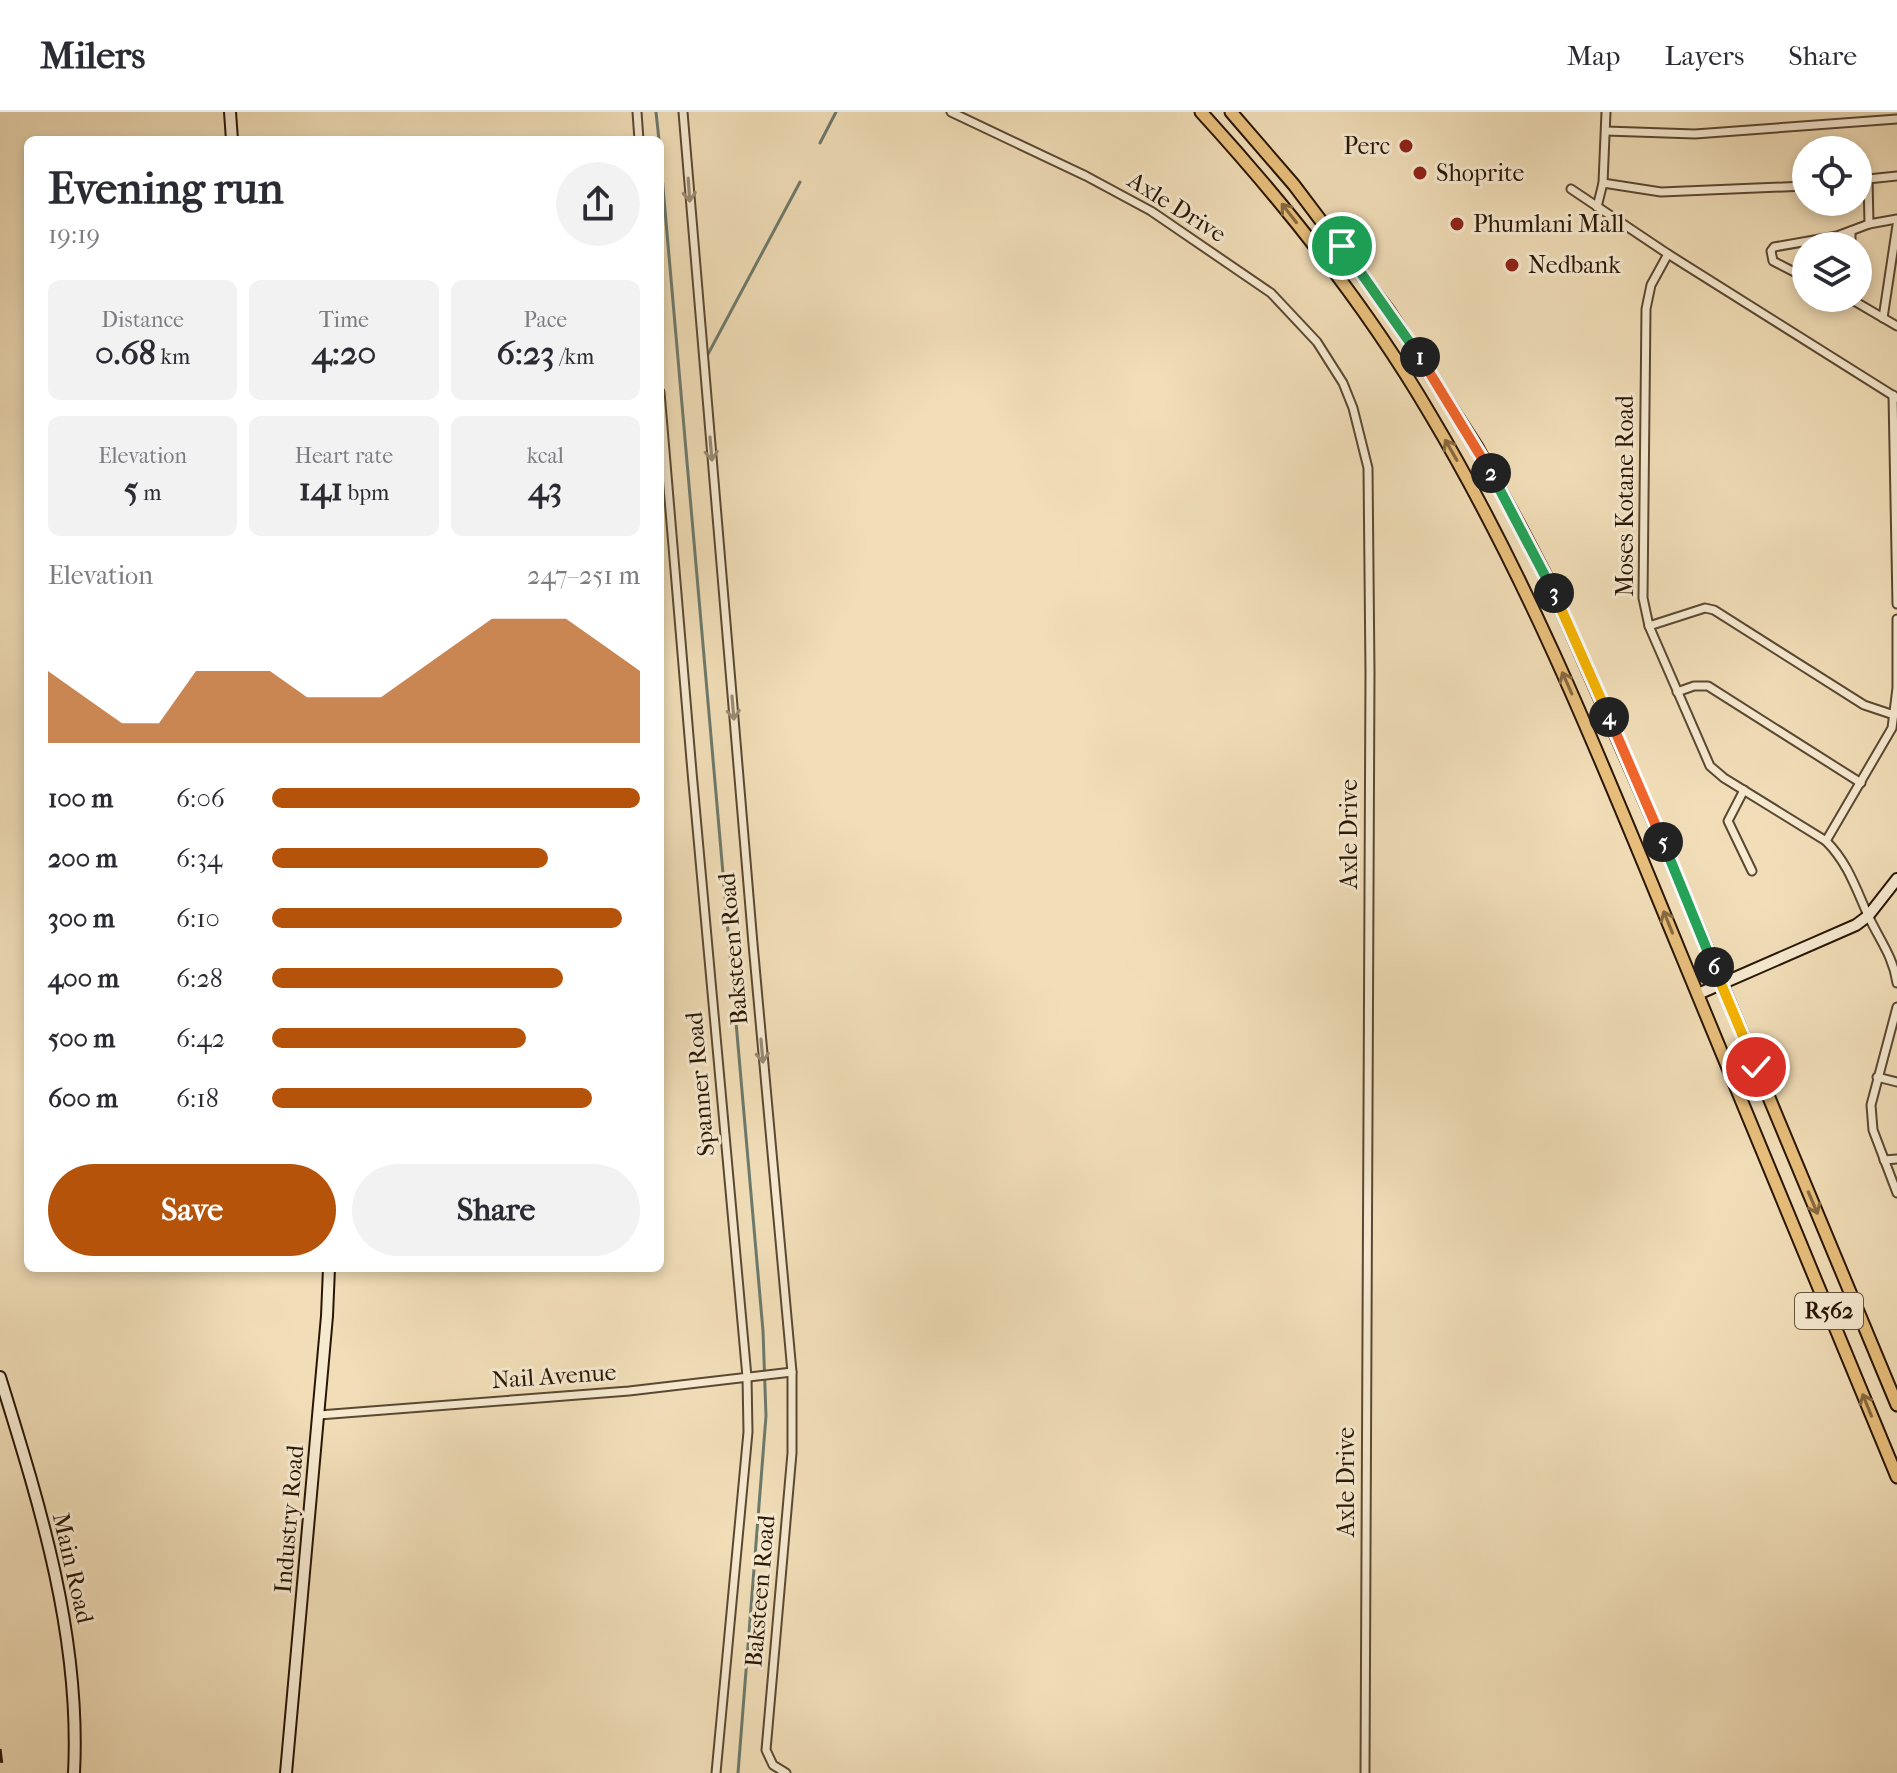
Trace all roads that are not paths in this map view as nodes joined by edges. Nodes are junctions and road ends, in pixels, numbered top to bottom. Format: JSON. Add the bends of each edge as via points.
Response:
{"nodes":[{"id":1,"x":230,"y":112,"type":"edge"},
{"id":2,"x":637,"y":112,"type":"edge"},
{"id":3,"x":683,"y":112,"type":"edge"},
{"id":4,"x":951,"y":112,"type":"edge"},
{"id":5,"x":1201,"y":112,"type":"edge"},
{"id":6,"x":1231,"y":112,"type":"edge"},
{"id":7,"x":1606,"y":112,"type":"edge"},
{"id":8,"x":1897,"y":119,"type":"edge"},
{"id":9,"x":1606,"y":131,"type":"junction"},
{"id":10,"x":232,"y":136,"type":"edge"},
{"id":11,"x":639,"y":136,"type":"edge"},
{"id":12,"x":1897,"y":176,"type":"edge"},
{"id":13,"x":1872,"y":179,"type":"edge"},
{"id":14,"x":1603,"y":183,"type":"junction"},
{"id":15,"x":1792,"y":187,"type":"edge"},
{"id":16,"x":1571,"y":189,"type":"dead end"},
{"id":17,"x":1597,"y":207,"type":"junction"},
{"id":18,"x":1869,"y":216,"type":"edge"},
{"id":19,"x":1897,"y":222,"type":"edge"},
{"id":20,"x":1869,"y":224,"type":"junction"},
{"id":21,"x":1851,"y":231,"type":"edge"},
{"id":22,"x":1792,"y":244,"type":"edge"},
{"id":23,"x":1668,"y":254,"type":"junction"},
{"id":24,"x":1792,"y":271,"type":"edge"},
{"id":25,"x":1872,"y":312,"type":"edge"},
{"id":26,"x":1883,"y":318,"type":"junction"},
{"id":27,"x":1897,"y":326,"type":"edge"},
{"id":28,"x":1895,"y":397,"type":"edge"},
{"id":29,"x":664,"y":439,"type":"edge"},
{"id":30,"x":1895,"y":468,"type":"edge"},
{"id":31,"x":1896,"y":522,"type":"edge"},
{"id":32,"x":1896,"y":578,"type":"edge"},
{"id":33,"x":1897,"y":604,"type":"edge"},
{"id":34,"x":1897,"y":619,"type":"edge"},
{"id":35,"x":1649,"y":626,"type":"junction"},
{"id":36,"x":1896,"y":664,"type":"edge"},
{"id":37,"x":1677,"y":692,"type":"junction"},
{"id":38,"x":1894,"y":715,"type":"junction"},
{"id":39,"x":1861,"y":783,"type":"junction"},
{"id":40,"x":1744,"y":790,"type":"junction"},
{"id":41,"x":1826,"y":841,"type":"junction"},
{"id":42,"x":1752,"y":871,"type":"dead end"},
{"id":43,"x":1897,"y":879,"type":"edge"},
{"id":44,"x":1893,"y":892,"type":"edge"},
{"id":45,"x":1868,"y":916,"type":"junction"},
{"id":46,"x":1895,"y":959,"type":"edge"},
{"id":47,"x":1721,"y":983,"type":"junction"},
{"id":48,"x":1897,"y":983,"type":"edge"},
{"id":49,"x":1698,"y":994,"type":"junction"},
{"id":50,"x":1897,"y":1007,"type":"edge"},
{"id":51,"x":1895,"y":1023,"type":"edge"},
{"id":52,"x":1877,"y":1077,"type":"junction"},
{"id":53,"x":1897,"y":1082,"type":"edge"},
{"id":54,"x":1897,"y":1159,"type":"edge"},
{"id":55,"x":1884,"y":1160,"type":"junction"},
{"id":56,"x":1897,"y":1193,"type":"edge"},
{"id":57,"x":329,"y":1272,"type":"edge"},
{"id":58,"x":792,"y":1372,"type":"junction"},
{"id":59,"x":0,"y":1377,"type":"edge"},
{"id":60,"x":747,"y":1377,"type":"junction"},
{"id":61,"x":1897,"y":1405,"type":"edge"},
{"id":62,"x":319,"y":1415,"type":"junction"},
{"id":63,"x":1897,"y":1477,"type":"edge"},
{"id":64,"x":74,"y":1773,"type":"edge"},
{"id":65,"x":286,"y":1773,"type":"edge"},
{"id":66,"x":716,"y":1773,"type":"edge"},
{"id":67,"x":786,"y":1773,"type":"edge"},
{"id":68,"x":1365,"y":1773,"type":"edge"}],
"edges":[{"from":1,"to":10,"type":"street"},
{"from":2,"to":11,"type":"street"},
{"from":3,"to":58,"type":"street","name":"Baksteen Road","one_way":true},
{"from":4,"to":68,"type":"street","name":"Axle Drive","via":[[1129,198],[1271,293],[1329,360],[1362,435],[1370,492]]},
{"from":49,"to":5,"type":"main road","number":"R562","one_way":true,"via":[[1571,690],[1463,471],[1357,303],[1276,197]]},
{"from":6,"to":47,"type":"main road","number":"R562","via":[[1342,246],[1477,447],[1549,582]]},
{"from":7,"to":9,"type":"street"},
{"from":8,"to":9,"type":"street","via":[[1695,134]]},
{"from":9,"to":14,"type":"street"},
{"from":12,"to":13,"type":"street"},
{"from":14,"to":15,"type":"street","via":[[1661,192]]},
{"from":14,"to":17,"type":"street"},
{"from":16,"to":17,"type":"street"},
{"from":17,"to":23,"type":"street"},
{"from":18,"to":20,"type":"street"},
{"from":19,"to":20,"type":"street"},
{"from":19,"to":26,"type":"street"},
{"from":20,"to":21,"type":"street"},
{"from":22,"to":24,"type":"street","via":[[1771,251],[1773,261]]},
{"from":23,"to":28,"type":"street"},
{"from":23,"to":35,"type":"street","name":"Moses Kotane Road","via":[[1651,285],[1646,309],[1643,598]]},
{"from":25,"to":26,"type":"street"},
{"from":26,"to":27,"type":"street"},
{"from":28,"to":30,"type":"street"},
{"from":29,"to":60,"type":"street","name":"Spanner Road"},
{"from":30,"to":31,"type":"street"},
{"from":31,"to":32,"type":"street"},
{"from":32,"to":33,"type":"street"},
{"from":34,"to":36,"type":"street"},
{"from":35,"to":37,"type":"street","name":"Moses Kotane Road"},
{"from":35,"to":38,"type":"street","via":[[1705,608],[1714,610],[1864,705]]},
{"from":36,"to":38,"type":"street"},
{"from":37,"to":39,"type":"street","via":[[1708,686]]},
{"from":37,"to":40,"type":"street","name":"Moses Kotane Road","via":[[1710,766]]},
{"from":38,"to":39,"type":"street"},
{"from":39,"to":41,"type":"street"},
{"from":40,"to":41,"type":"street","name":"Moses Kotane Road"},
{"from":40,"to":42,"type":"street","via":[[1728,821]]},
{"from":41,"to":45,"type":"street","name":"Moses Kotane Road","via":[[1844,861]]},
{"from":43,"to":44,"type":"street"},
{"from":44,"to":45,"type":"street"},
{"from":45,"to":46,"type":"street","name":"Moses Kotane Road"},
{"from":45,"to":47,"type":"street","via":[[1848,930]]},
{"from":46,"to":48,"type":"street","name":"Moses Kotane Road"},
{"from":47,"to":49,"type":"street"},
{"from":47,"to":61,"type":"main road","number":"R562","one_way":true},
{"from":63,"to":49,"type":"main road","number":"R562","one_way":true},
{"from":50,"to":51,"type":"street"},
{"from":51,"to":52,"type":"street"},
{"from":52,"to":53,"type":"street"},
{"from":52,"to":55,"type":"street","via":[[1871,1118]]},
{"from":54,"to":55,"type":"street"},
{"from":55,"to":56,"type":"street"},
{"from":57,"to":62,"type":"street","name":"Industry Road"},
{"from":58,"to":60,"type":"street","name":"Nail Avenue"},
{"from":58,"to":67,"type":"street","name":"Baksteen Road","via":[[792,1453],[766,1750],[773,1765]]},
{"from":59,"to":64,"type":"street","name":"Main Road","via":[[67,1628],[75,1697]]},
{"from":60,"to":62,"type":"street","name":"Nail Avenue"},
{"from":60,"to":66,"type":"street","name":"Spanner Road","via":[[748,1432]]},
{"from":62,"to":65,"type":"street","name":"Industry Road"}]}
